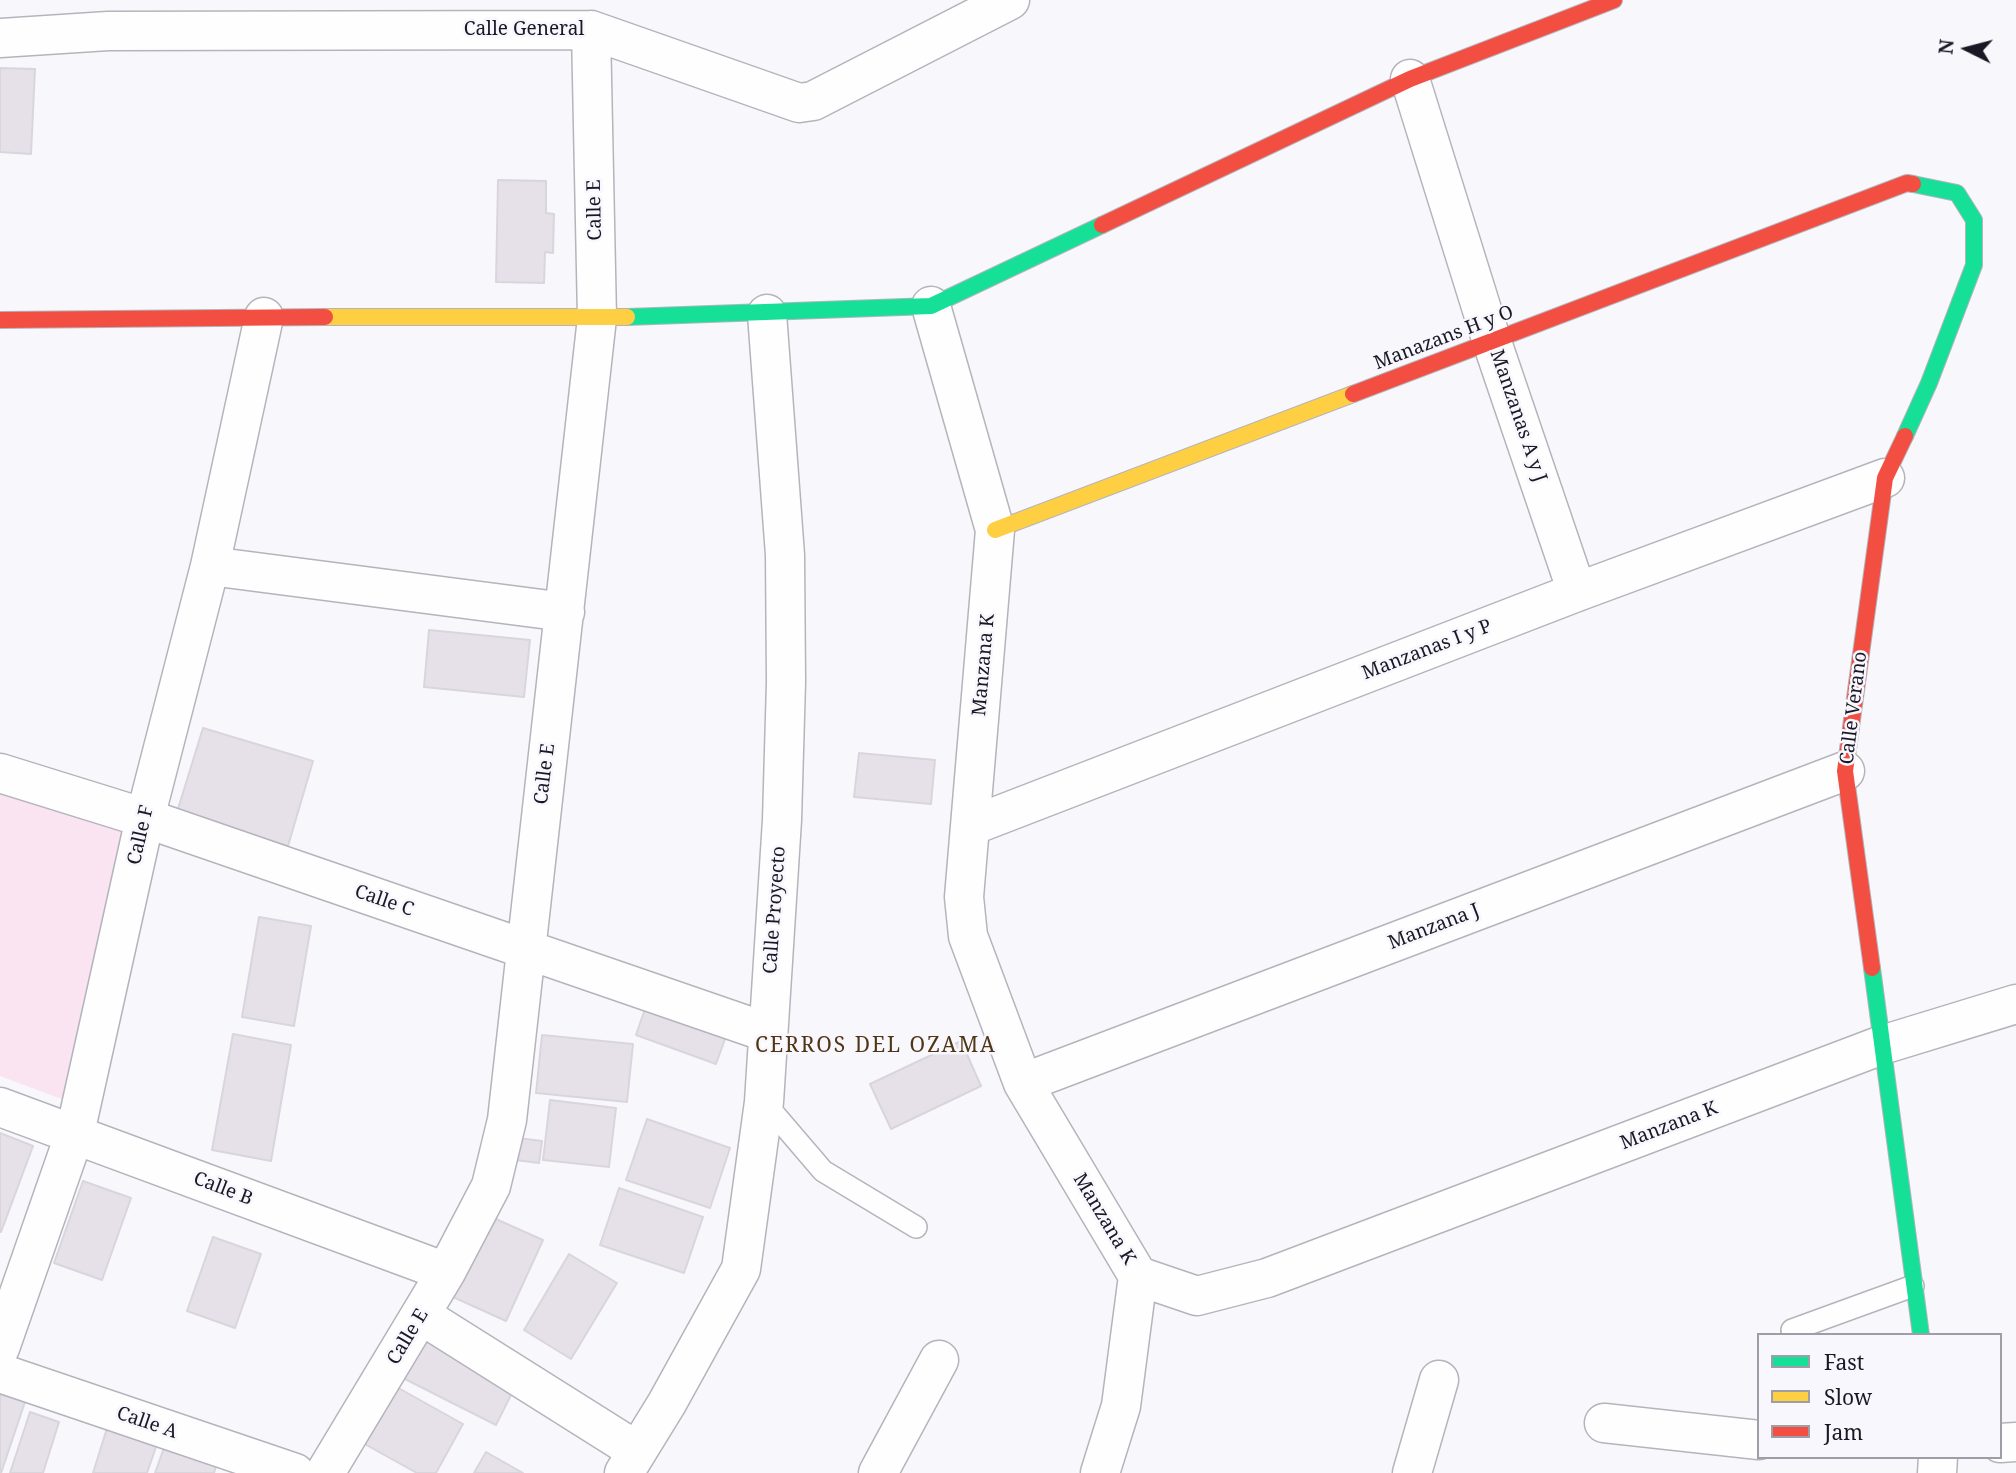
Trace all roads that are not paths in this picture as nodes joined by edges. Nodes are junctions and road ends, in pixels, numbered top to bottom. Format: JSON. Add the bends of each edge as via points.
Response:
{"nodes":[{"id":1,"x":1010,"y":0,"type":"edge"},
{"id":2,"x":1614,"y":0,"type":"edge"},
{"id":3,"x":106,"y":15,"type":"edge"},
{"id":4,"x":591,"y":30,"type":"junction"},
{"id":5,"x":0,"y":38,"type":"edge"},
{"id":6,"x":1410,"y":79,"type":"junction"},
{"id":7,"x":1907,"y":183,"type":"joint"},
{"id":8,"x":931,"y":306,"type":"junction"},
{"id":9,"x":767,"y":314,"type":"junction"},
{"id":10,"x":264,"y":317,"type":"junction"},
{"id":11,"x":597,"y":318,"type":"junction"},
{"id":12,"x":0,"y":320,"type":"edge"},
{"id":13,"x":1492,"y":342,"type":"junction"},
{"id":14,"x":1885,"y":478,"type":"junction"},
{"id":15,"x":995,"y":530,"type":"junction"},
{"id":16,"x":210,"y":566,"type":"junction"},
{"id":17,"x":1577,"y":592,"type":"junction"},
{"id":18,"x":565,"y":612,"type":"junction"},
{"id":19,"x":1846,"y":771,"type":"junction"},
{"id":20,"x":0,"y":774,"type":"edge"},
{"id":21,"x":145,"y":818,"type":"junction"},
{"id":22,"x":971,"y":826,"type":"junction"},
{"id":23,"x":524,"y":950,"type":"junction"},
{"id":24,"x":2016,"y":1004,"type":"edge"},
{"id":25,"x":766,"y":1032,"type":"junction"},
{"id":26,"x":1882,"y":1045,"type":"junction"},
{"id":27,"x":1023,"y":1083,"type":"junction"},
{"id":28,"x":764,"y":1102,"type":"junction"},
{"id":29,"x":0,"y":1107,"type":"edge"},
{"id":30,"x":75,"y":1133,"type":"junction"},
{"id":31,"x":916,"y":1227,"type":"dead end"},
{"id":32,"x":446,"y":1272,"type":"junction"},
{"id":33,"x":1138,"y":1276,"type":"junction"},
{"id":34,"x":1913,"y":1286,"type":"junction"},
{"id":35,"x":421,"y":1315,"type":"junction"},
{"id":36,"x":1791,"y":1330,"type":"dead end"},
{"id":37,"x":1922,"y":1333,"type":"edge"},
{"id":38,"x":0,"y":1348,"type":"edge"},
{"id":39,"x":939,"y":1360,"type":"dead end"},
{"id":40,"x":0,"y":1373,"type":"edge"},
{"id":41,"x":1439,"y":1380,"type":"dead end"},
{"id":42,"x":1604,"y":1423,"type":"dead end"},
{"id":43,"x":1757,"y":1440,"type":"edge"},
{"id":44,"x":630,"y":1462,"type":"edge"},
{"id":45,"x":295,"y":1473,"type":"edge"},
{"id":46,"x":325,"y":1473,"type":"edge"},
{"id":47,"x":877,"y":1473,"type":"edge"},
{"id":48,"x":1100,"y":1473,"type":"edge"},
{"id":49,"x":1412,"y":1473,"type":"edge"}],
"edges":[{"from":1,"to":4,"type":"street","name":"Calle General","via":[[813,101],[799,103]]},
{"from":2,"to":6,"type":"street"},
{"from":3,"to":4,"type":"street","name":"Calle General"},
{"from":3,"to":5,"type":"street","name":"Calle General"},
{"from":4,"to":11,"type":"street","name":"Calle E"},
{"from":6,"to":8,"type":"street"},
{"from":6,"to":13,"type":"street","name":"Manzanas A y J"},
{"from":7,"to":13,"type":"street","name":"Manazans H y O"},
{"from":7,"to":14,"type":"street","name":"Calle Verano","via":[[1957,193],[1974,220],[1974,265],[1929,383]]},
{"from":8,"to":9,"type":"street"},
{"from":8,"to":15,"type":"street","name":"Manzana K"},
{"from":9,"to":11,"type":"street"},
{"from":9,"to":25,"type":"street","name":"Calle Proyecto","via":[[785,555],[786,682],[782,820]]},
{"from":10,"to":11,"type":"street"},
{"from":10,"to":12,"type":"street"},
{"from":10,"to":16,"type":"street","name":"Calle F"},
{"from":11,"to":18,"type":"street","name":"Calle E"},
{"from":13,"to":15,"type":"street","name":"Manazans H y O"},
{"from":13,"to":17,"type":"street","name":"Manzanas A y J"},
{"from":14,"to":17,"type":"street","name":"Manzanas I y P"},
{"from":14,"to":19,"type":"street","name":"Calle Verano"},
{"from":15,"to":22,"type":"street","name":"Manzana K"},
{"from":16,"to":18,"type":"street"},
{"from":16,"to":21,"type":"street","name":"Calle F"},
{"from":17,"to":22,"type":"street","name":"Manzanas I y P"},
{"from":18,"to":23,"type":"street","name":"Calle E"},
{"from":19,"to":26,"type":"street","name":"Calle Verano"},
{"from":19,"to":27,"type":"street","name":"Manzana J"},
{"from":20,"to":21,"type":"street","name":"Calle C"},
{"from":21,"to":23,"type":"street","name":"Calle C"},
{"from":21,"to":30,"type":"street","name":"Calle F"},
{"from":22,"to":27,"type":"street","name":"Manzana K","via":[[964,897],[968,936]]},
{"from":23,"to":25,"type":"street","name":"Calle C"},
{"from":23,"to":32,"type":"street","name":"Calle E","via":[[507,1120],[491,1186]]},
{"from":24,"to":26,"type":"street","name":"Manzana K"},
{"from":25,"to":28,"type":"street","name":"Calle Proyecto"},
{"from":26,"to":33,"type":"street","name":"Manzana K","via":[[1267,1278],[1198,1296]]},
{"from":26,"to":34,"type":"street","name":"Calle Verano"},
{"from":27,"to":33,"type":"street","name":"Manzana K"},
{"from":28,"to":31,"type":"lane","via":[[823,1171]]},
{"from":28,"to":44,"type":"street","name":"Calle Proyecto","via":[[741,1269]]},
{"from":29,"to":30,"type":"street","name":"Calle B"},
{"from":30,"to":32,"type":"street","name":"Calle B"},
{"from":30,"to":38,"type":"street","name":"Calle F"},
{"from":32,"to":35,"type":"street","name":"Calle E"},
{"from":33,"to":48,"type":"street","via":[[1121,1406]]},
{"from":34,"to":36,"type":"lane"},
{"from":34,"to":37,"type":"street","name":"Calle Verano"},
{"from":35,"to":44,"type":"street"},
{"from":35,"to":46,"type":"street","name":"Calle E"},
{"from":39,"to":47,"type":"street"},
{"from":40,"to":45,"type":"street","name":"Calle A"},
{"from":41,"to":49,"type":"street"},
{"from":42,"to":43,"type":"street"}]}
